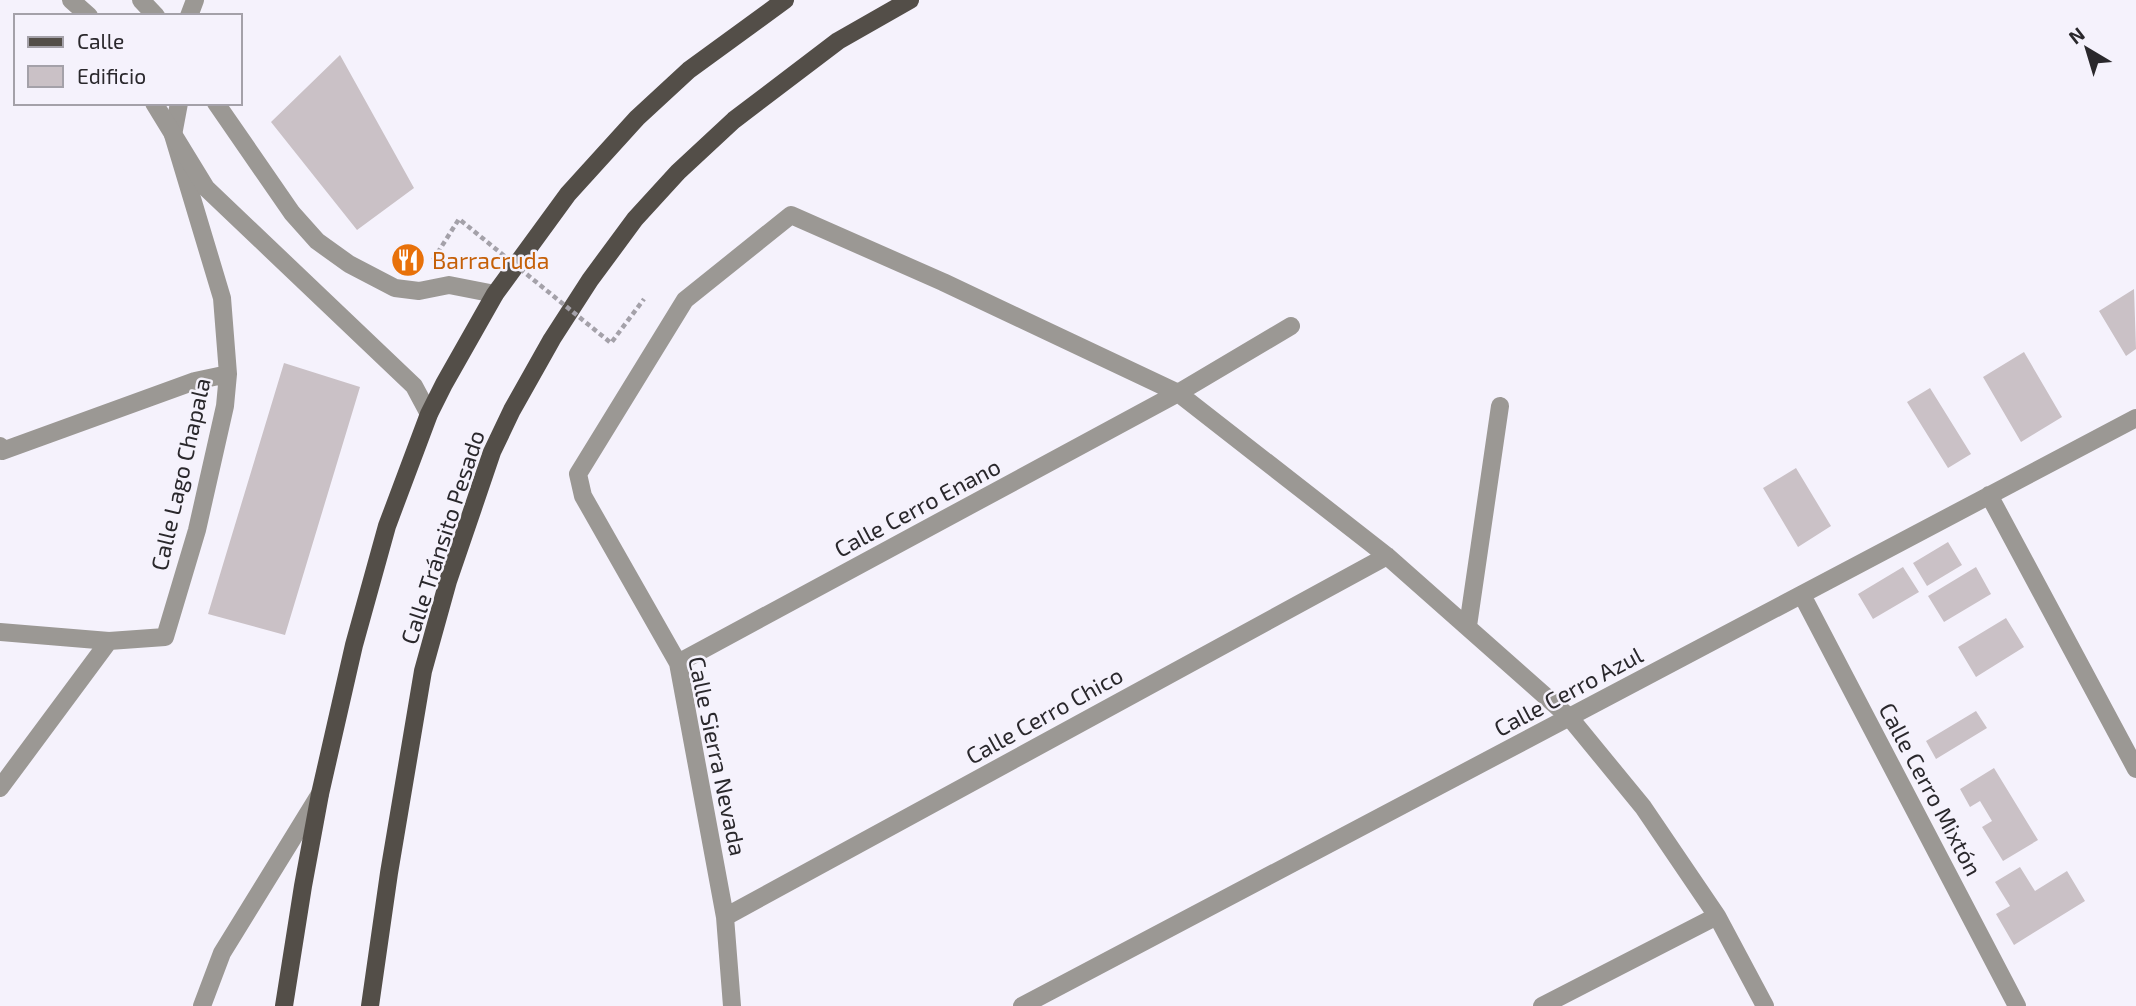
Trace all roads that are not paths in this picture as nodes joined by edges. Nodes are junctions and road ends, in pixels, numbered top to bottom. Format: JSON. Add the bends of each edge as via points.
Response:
{"nodes":[{"id":1,"x":71,"y":0,"type":"edge"},
{"id":2,"x":141,"y":0,"type":"edge"},
{"id":3,"x":785,"y":0,"type":"edge"},
{"id":4,"x":910,"y":0,"type":"edge"},
{"id":5,"x":87,"y":14,"type":"edge"},
{"id":6,"x":154,"y":14,"type":"edge"},
{"id":7,"x":155,"y":105,"type":"edge"},
{"id":8,"x":179,"y":105,"type":"edge"},
{"id":9,"x":217,"y":105,"type":"edge"},
{"id":10,"x":173,"y":135,"type":"junction"},
{"id":11,"x":495,"y":294,"type":"junction"},
{"id":12,"x":1291,"y":326,"type":"dead end"},
{"id":13,"x":229,"y":374,"type":"junction"},
{"id":14,"x":1178,"y":393,"type":"junction"},
{"id":15,"x":1500,"y":406,"type":"dead end"},
{"id":16,"x":429,"y":414,"type":"junction"},
{"id":17,"x":2136,"y":418,"type":"edge"},
{"id":18,"x":0,"y":446,"type":"edge"},
{"id":19,"x":1989,"y":495,"type":"junction"},
{"id":20,"x":1387,"y":556,"type":"junction"},
{"id":21,"x":1801,"y":595,"type":"junction"},
{"id":22,"x":1468,"y":626,"type":"junction"},
{"id":23,"x":0,"y":632,"type":"edge"},
{"id":24,"x":110,"y":641,"type":"junction"},
{"id":25,"x":678,"y":663,"type":"junction"},
{"id":26,"x":1570,"y":718,"type":"junction"},
{"id":27,"x":2136,"y":769,"type":"edge"},
{"id":28,"x":0,"y":788,"type":"edge"},
{"id":29,"x":320,"y":794,"type":"junction"},
{"id":30,"x":1717,"y":916,"type":"junction"},
{"id":31,"x":725,"y":917,"type":"junction"},
{"id":32,"x":202,"y":1006,"type":"edge"},
{"id":33,"x":284,"y":1006,"type":"edge"},
{"id":34,"x":370,"y":1006,"type":"edge"},
{"id":35,"x":732,"y":1006,"type":"edge"},
{"id":36,"x":1022,"y":1006,"type":"edge"},
{"id":37,"x":1542,"y":1006,"type":"edge"},
{"id":38,"x":1765,"y":1006,"type":"edge"},
{"id":39,"x":2017,"y":1006,"type":"edge"}],
"edges":[{"from":1,"to":5,"type":"street"},
{"from":2,"to":6,"type":"street"},
{"from":3,"to":11,"type":"main road","via":[[688,70],[637,118],[568,194]]},
{"from":4,"to":34,"type":"main road","name":"Calle Tránsito Pesado","via":[[838,41],[734,120],[678,172],[635,219],[590,280],[512,410],[492,452],[448,581],[423,671]]},
{"from":7,"to":10,"type":"street"},
{"from":8,"to":10,"type":"street","name":"Calle Lago Chapala"},
{"from":9,"to":11,"type":"street","via":[[292,213],[317,241],[349,264],[395,288],[419,291],[450,285]]},
{"from":10,"to":13,"type":"street","name":"Calle Lago Chapala","via":[[222,298]]},
{"from":10,"to":16,"type":"street","via":[[206,188],[414,386]]},
{"from":11,"to":16,"type":"main road"},
{"from":12,"to":14,"type":"street","name":"Calle Cerro Enano"},
{"from":13,"to":18,"type":"street","via":[[195,381],[2,451]]},
{"from":13,"to":24,"type":"street","name":"Calle Lago Chapala","via":[[197,530],[165,637]]},
{"from":14,"to":20,"type":"street"},
{"from":14,"to":25,"type":"street","name":"Calle Cerro Enano"},
{"from":14,"to":25,"type":"street","name":"Calle Sierra Nevada","via":[[791,215],[685,300],[578,474],[583,496]]},
{"from":15,"to":22,"type":"street"},
{"from":16,"to":29,"type":"main road","via":[[372,575]]},
{"from":17,"to":19,"type":"street","name":"Calle Cerro Azul"},
{"from":19,"to":21,"type":"street","name":"Calle Cerro Azul"},
{"from":19,"to":27,"type":"street"},
{"from":20,"to":22,"type":"street"},
{"from":20,"to":31,"type":"street","name":"Calle Cerro Chico"},
{"from":21,"to":26,"type":"street","name":"Calle Cerro Azul"},
{"from":21,"to":39,"type":"street","name":"Calle Cerro Mixtón"},
{"from":22,"to":26,"type":"street"},
{"from":23,"to":24,"type":"street"},
{"from":24,"to":28,"type":"street"},
{"from":25,"to":31,"type":"street","name":"Calle Sierra Nevada"},
{"from":26,"to":30,"type":"street","via":[[1643,807]]},
{"from":26,"to":36,"type":"street","name":"Calle Cerro Azul"},
{"from":29,"to":32,"type":"street","via":[[222,953]]},
{"from":29,"to":33,"type":"main road"},
{"from":30,"to":37,"type":"street"},
{"from":30,"to":38,"type":"street"},
{"from":31,"to":35,"type":"street","name":"Calle Sierra Nevada"}]}
